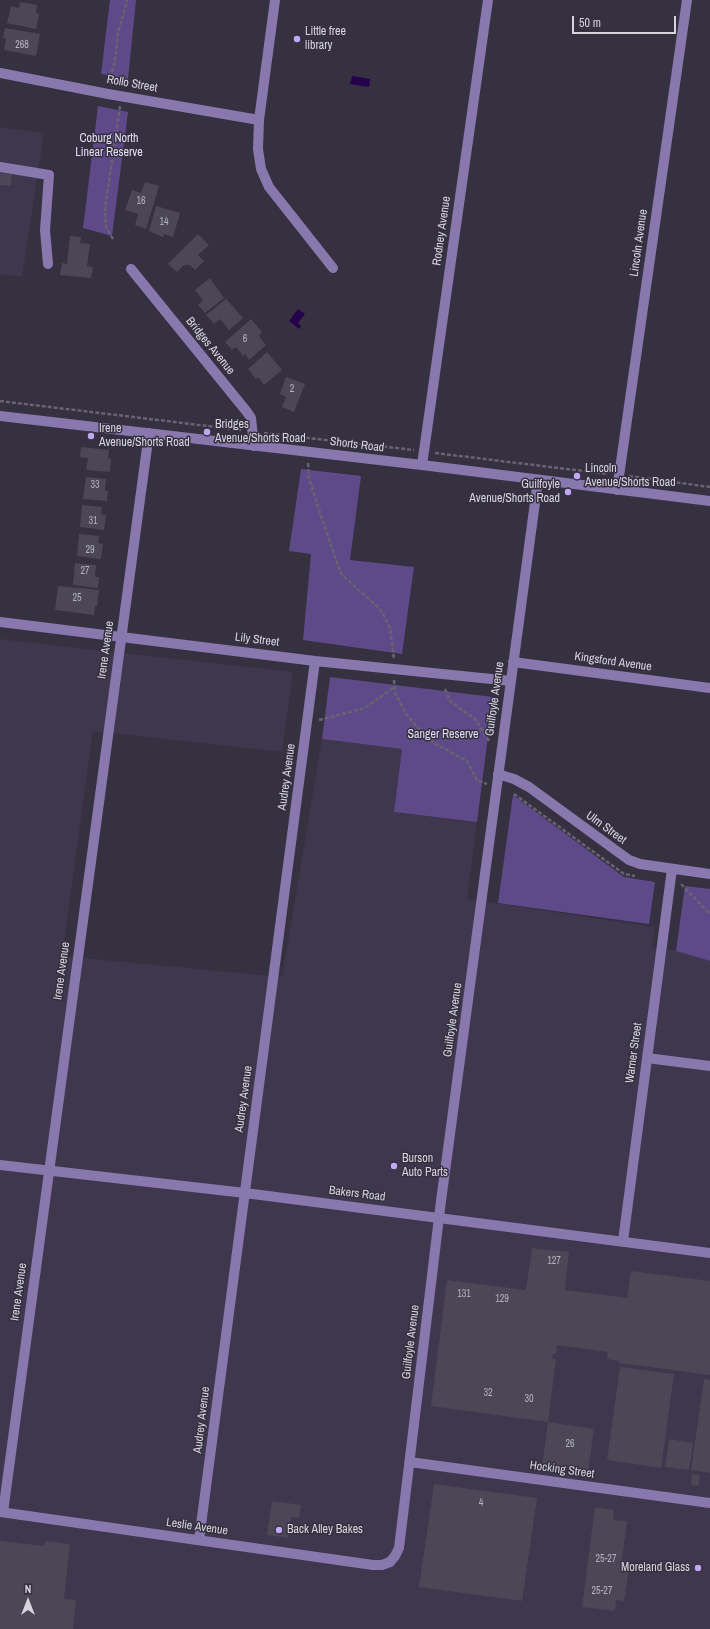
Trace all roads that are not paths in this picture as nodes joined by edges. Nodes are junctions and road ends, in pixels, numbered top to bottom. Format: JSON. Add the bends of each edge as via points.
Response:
{"nodes":[{"id":1,"x":275,"y":0,"type":"edge"},
{"id":2,"x":488,"y":0,"type":"edge"},
{"id":3,"x":687,"y":0,"type":"edge"},
{"id":4,"x":0,"y":72,"type":"edge"},
{"id":5,"x":260,"y":120,"type":"junction"},
{"id":6,"x":0,"y":167,"type":"edge"},
{"id":7,"x":48,"y":264,"type":"dead end"},
{"id":8,"x":333,"y":268,"type":"dead end"},
{"id":9,"x":131,"y":269,"type":"dead end"},
{"id":10,"x":0,"y":416,"type":"edge"},
{"id":11,"x":149,"y":433,"type":"junction"},
{"id":12,"x":254,"y":446,"type":"junction"},
{"id":13,"x":422,"y":465,"type":"junction"},
{"id":14,"x":538,"y":480,"type":"junction"},
{"id":15,"x":617,"y":490,"type":"junction"},
{"id":16,"x":710,"y":501,"type":"edge"},
{"id":17,"x":0,"y":622,"type":"edge"},
{"id":18,"x":121,"y":636,"type":"junction"},
{"id":19,"x":315,"y":660,"type":"junction"},
{"id":20,"x":513,"y":662,"type":"junction"},
{"id":21,"x":511,"y":681,"type":"junction"},
{"id":22,"x":710,"y":688,"type":"edge"},
{"id":23,"x":498,"y":774,"type":"junction"},
{"id":24,"x":672,"y":869,"type":"junction"},
{"id":25,"x":710,"y":874,"type":"edge"},
{"id":26,"x":647,"y":1058,"type":"junction"},
{"id":27,"x":710,"y":1066,"type":"edge"},
{"id":28,"x":0,"y":1165,"type":"edge"},
{"id":29,"x":48,"y":1170,"type":"junction"},
{"id":30,"x":245,"y":1193,"type":"junction"},
{"id":31,"x":439,"y":1218,"type":"junction"},
{"id":32,"x":623,"y":1241,"type":"junction"},
{"id":33,"x":710,"y":1253,"type":"edge"},
{"id":34,"x":410,"y":1462,"type":"junction"},
{"id":35,"x":710,"y":1503,"type":"edge"},
{"id":36,"x":1,"y":1512,"type":"edge"},
{"id":37,"x":199,"y":1540,"type":"junction"},
{"id":38,"x":390,"y":1562,"type":"joint"}],
"edges":[{"from":1,"to":5,"type":"street"},
{"from":2,"to":13,"type":"street","name":"Rodney Avenue"},
{"from":3,"to":15,"type":"street","name":"Lincoln Avenue"},
{"from":4,"to":5,"type":"street","name":"Rollo Street","via":[[108,94]]},
{"from":5,"to":8,"type":"street","via":[[258,149],[263,177]]},
{"from":6,"to":7,"type":"street","via":[[48,175],[45,230]]},
{"from":9,"to":12,"type":"street","name":"Bridges Avenue","via":[[247,412],[251,418]]},
{"from":10,"to":11,"type":"street","name":"Shorts Road"},
{"from":11,"to":12,"type":"street","name":"Shorts Road"},
{"from":11,"to":18,"type":"street","name":"Irene Avenue"},
{"from":12,"to":13,"type":"street","name":"Shorts Road"},
{"from":13,"to":14,"type":"street","name":"Shorts Road"},
{"from":14,"to":15,"type":"street","name":"Shorts Road"},
{"from":14,"to":20,"type":"street","name":"Guilfoyle Avenue"},
{"from":15,"to":16,"type":"street","name":"Shorts Road"},
{"from":17,"to":18,"type":"street","name":"Lily Street"},
{"from":18,"to":19,"type":"street","name":"Lily Street"},
{"from":18,"to":29,"type":"street","name":"Irene Avenue"},
{"from":19,"to":21,"type":"street","name":"Lily Street"},
{"from":19,"to":30,"type":"street","name":"Audrey Avenue"},
{"from":20,"to":21,"type":"street","name":"Guilfoyle Avenue"},
{"from":20,"to":22,"type":"street","name":"Kingsford Avenue"},
{"from":21,"to":23,"type":"street","name":"Guilfoyle Avenue"},
{"from":23,"to":24,"type":"street","name":"Ulm Street","via":[[529,787],[629,860]]},
{"from":23,"to":31,"type":"street","name":"Guilfoyle Avenue"},
{"from":24,"to":25,"type":"street","name":"Ulm Street"},
{"from":24,"to":26,"type":"street","name":"Warner Street"},
{"from":26,"to":27,"type":"street"},
{"from":26,"to":32,"type":"street","name":"Warner Street"},
{"from":28,"to":29,"type":"street","name":"Bakers Road"},
{"from":29,"to":30,"type":"street","name":"Bakers Road"},
{"from":29,"to":36,"type":"street","name":"Irene Avenue"},
{"from":30,"to":31,"type":"street","name":"Bakers Road"},
{"from":30,"to":37,"type":"street","name":"Audrey Avenue"},
{"from":31,"to":32,"type":"street","name":"Bakers Road"},
{"from":31,"to":34,"type":"street","name":"Guilfoyle Avenue"},
{"from":32,"to":33,"type":"street","name":"Bakers Road"},
{"from":34,"to":35,"type":"street","name":"Hocking Street"},
{"from":34,"to":38,"type":"street","name":"Guilfoyle Avenue","via":[[399,1548]]},
{"from":36,"to":37,"type":"street","name":"Leslie Avenue"},
{"from":37,"to":38,"type":"street","name":"Leslie Avenue","via":[[373,1566]]}]}
